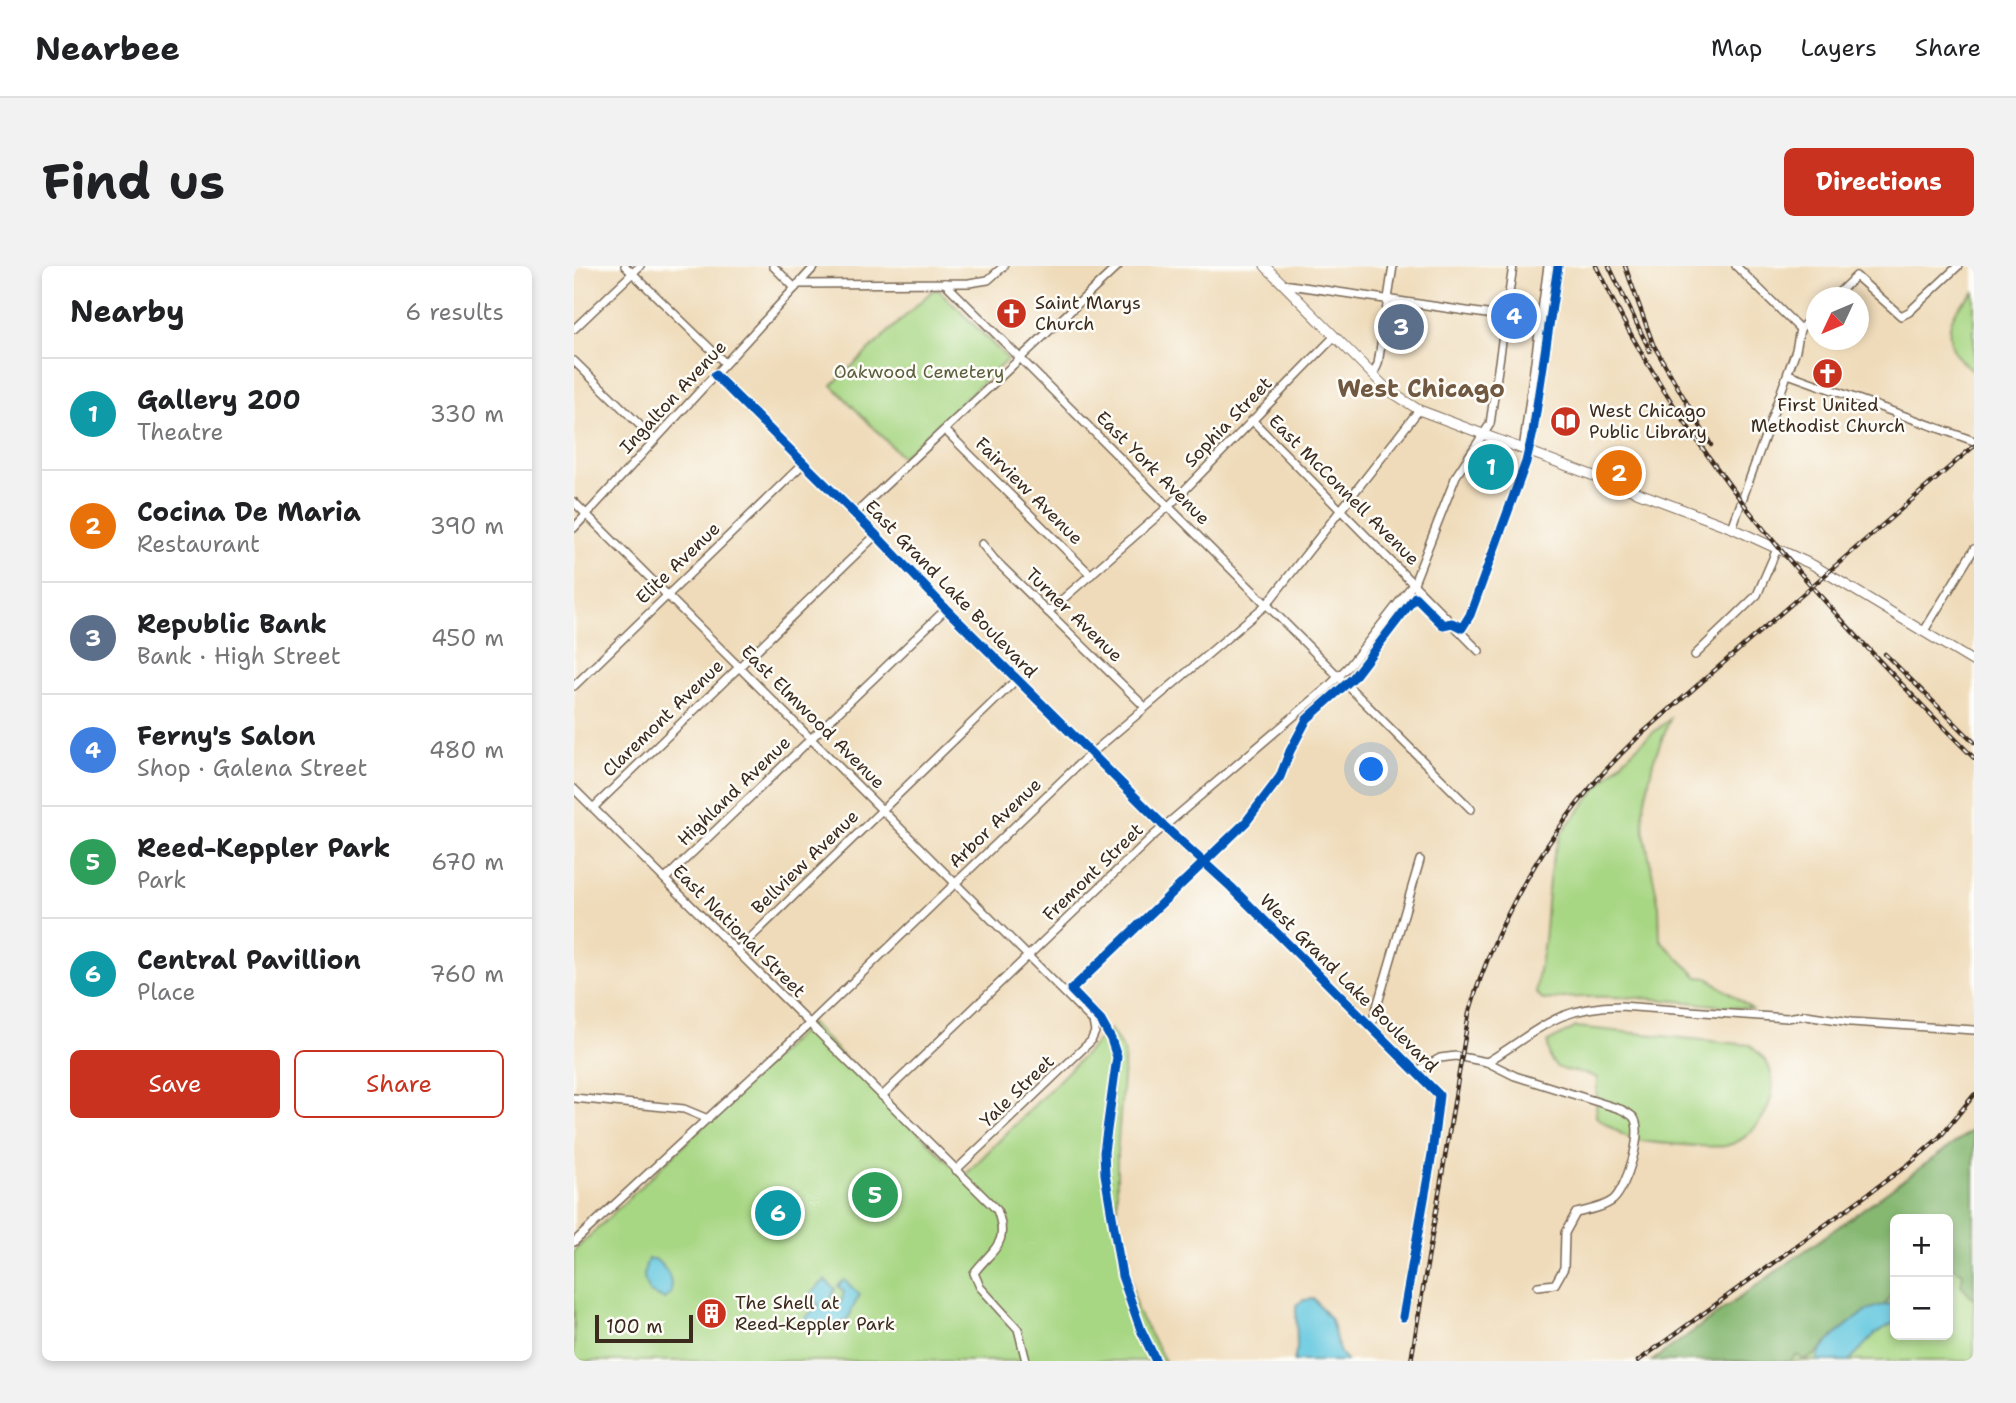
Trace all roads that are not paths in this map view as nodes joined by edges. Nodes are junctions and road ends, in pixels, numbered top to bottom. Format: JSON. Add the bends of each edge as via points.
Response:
{"nodes":[{"id":1,"x":625,"y":266,"type":"edge"},
{"id":2,"x":640,"y":266,"type":"edge"},
{"id":3,"x":774,"y":266,"type":"edge"},
{"id":4,"x":815,"y":266,"type":"edge"},
{"id":5,"x":1118,"y":266,"type":"edge"},
{"id":6,"x":1265,"y":266,"type":"edge"},
{"id":7,"x":1393,"y":266,"type":"edge"},
{"id":8,"x":1513,"y":266,"type":"edge"},
{"id":9,"x":1548,"y":266,"type":"edge"},
{"id":10,"x":1736,"y":266,"type":"edge"},
{"id":11,"x":1958,"y":266,"type":"edge"},
{"id":12,"x":1001,"y":267,"type":"edge"},
{"id":13,"x":1273,"y":270,"type":"edge"},
{"id":14,"x":632,"y":274,"type":"junction"},
{"id":15,"x":945,"y":283,"type":"junction"},
{"id":16,"x":1283,"y":284,"type":"junction"},
{"id":17,"x":797,"y":286,"type":"junction"},
{"id":18,"x":1844,"y":287,"type":"edge"},
{"id":19,"x":1868,"y":287,"type":"edge"},
{"id":20,"x":1869,"y":288,"type":"edge"},
{"id":21,"x":1388,"y":299,"type":"junction"},
{"id":22,"x":1507,"y":317,"type":"junction"},
{"id":23,"x":1806,"y":323,"type":"edge"},
{"id":24,"x":574,"y":329,"type":"edge"},
{"id":25,"x":1800,"y":329,"type":"junction"},
{"id":26,"x":1335,"y":336,"type":"junction"},
{"id":27,"x":1020,"y":358,"type":"junction"},
{"id":28,"x":574,"y":361,"type":"edge"},
{"id":29,"x":725,"y":363,"type":"junction"},
{"id":30,"x":1788,"y":374,"type":"junction"},
{"id":31,"x":715,"y":375,"type":"junction"},
{"id":32,"x":1373,"y":375,"type":"junction"},
{"id":33,"x":1419,"y":410,"type":"junction"},
{"id":34,"x":1252,"y":420,"type":"junction"},
{"id":35,"x":945,"y":429,"type":"junction"},
{"id":36,"x":1484,"y":435,"type":"junction"},
{"id":37,"x":654,"y":439,"type":"junction"},
{"id":38,"x":1974,"y":441,"type":"edge"},
{"id":39,"x":1523,"y":450,"type":"junction"},
{"id":40,"x":804,"y":463,"type":"junction"},
{"id":41,"x":574,"y":502,"type":"edge"},
{"id":42,"x":1169,"y":506,"type":"junction"},
{"id":43,"x":1340,"y":510,"type":"junction"},
{"id":44,"x":586,"y":514,"type":"junction"},
{"id":45,"x":855,"y":514,"type":"junction"},
{"id":46,"x":574,"y":528,"type":"edge"},
{"id":47,"x":1732,"y":528,"type":"junction"},
{"id":48,"x":876,"y":535,"type":"junction"},
{"id":49,"x":982,"y":544,"type":"dead end"},
{"id":50,"x":1777,"y":549,"type":"junction"},
{"id":51,"x":1974,"y":549,"type":"edge"},
{"id":52,"x":1091,"y":575,"type":"junction"},
{"id":53,"x":1414,"y":583,"type":"junction"},
{"id":54,"x":668,"y":596,"type":"junction"},
{"id":55,"x":1267,"y":604,"type":"junction"},
{"id":56,"x":946,"y":609,"type":"junction"},
{"id":57,"x":1048,"y":612,"type":"junction"},
{"id":58,"x":1924,"y":631,"type":"junction"},
{"id":59,"x":1479,"y":651,"type":"dead end"},
{"id":60,"x":1695,"y":655,"type":"dead end"},
{"id":61,"x":1974,"y":662,"type":"edge"},
{"id":62,"x":739,"y":667,"type":"junction"},
{"id":63,"x":1339,"y":676,"type":"junction"},
{"id":64,"x":1017,"y":679,"type":"junction"},
{"id":65,"x":574,"y":686,"type":"edge"},
{"id":66,"x":1145,"y":707,"type":"junction"},
{"id":67,"x":811,"y":738,"type":"junction"},
{"id":68,"x":1091,"y":753,"type":"junction"},
{"id":69,"x":574,"y":789,"type":"edge"},
{"id":70,"x":593,"y":808,"type":"junction"},
{"id":71,"x":883,"y":809,"type":"junction"},
{"id":72,"x":1471,"y":809,"type":"dead end"},
{"id":73,"x":1164,"y":826,"type":"junction"},
{"id":74,"x":1420,"y":860,"type":"dead end"},
{"id":75,"x":665,"y":879,"type":"junction"},
{"id":76,"x":956,"y":882,"type":"junction"},
{"id":77,"x":737,"y":951,"type":"junction"},
{"id":78,"x":1028,"y":956,"type":"junction"},
{"id":79,"x":810,"y":1023,"type":"junction"},
{"id":80,"x":1371,"y":1027,"type":"junction"},
{"id":81,"x":1974,"y":1030,"type":"edge"},
{"id":82,"x":1095,"y":1032,"type":"joint"},
{"id":83,"x":1487,"y":1062,"type":"junction"},
{"id":84,"x":1415,"y":1072,"type":"junction"},
{"id":85,"x":882,"y":1096,"type":"junction"},
{"id":86,"x":574,"y":1098,"type":"edge"},
{"id":87,"x":708,"y":1119,"type":"junction"},
{"id":88,"x":956,"y":1170,"type":"junction"},
{"id":89,"x":574,"y":1242,"type":"edge"},
{"id":90,"x":1538,"y":1286,"type":"dead end"},
{"id":91,"x":1403,"y":1317,"type":"dead end"},
{"id":92,"x":1026,"y":1361,"type":"edge"}],
"edges":[{"from":1,"to":14,"type":"street"},
{"from":2,"to":14,"type":"street"},
{"from":3,"to":17,"type":"street"},
{"from":4,"to":17,"type":"street","name":"Ingalton Avenue"},
{"from":5,"to":27,"type":"street"},
{"from":6,"to":13,"type":"main road"},
{"from":7,"to":21,"type":"street"},
{"from":8,"to":22,"type":"street","name":"Fremont Street"},
{"from":9,"to":39,"type":"street"},
{"from":10,"to":25,"type":"street"},
{"from":11,"to":20,"type":"street","via":[[1901,316]]},
{"from":12,"to":15,"type":"street","via":[[988,280]]},
{"from":13,"to":16,"type":"main road"},
{"from":14,"to":24,"type":"street"},
{"from":14,"to":29,"type":"street"},
{"from":15,"to":17,"type":"street"},
{"from":15,"to":27,"type":"street","name":"East York Avenue"},
{"from":16,"to":21,"type":"street"},
{"from":16,"to":26,"type":"main road"},
{"from":17,"to":29,"type":"street","name":"Ingalton Avenue"},
{"from":18,"to":19,"type":"street","via":[[1856,276]]},
{"from":21,"to":22,"type":"street"},
{"from":21,"to":32,"type":"street"},
{"from":22,"to":36,"type":"street","name":"Fremont Street","via":[[1490,424]]},
{"from":23,"to":25,"type":"street"},
{"from":25,"to":30,"type":"street"},
{"from":26,"to":32,"type":"main road"},
{"from":26,"to":34,"type":"street","name":"Sophia Street"},
{"from":27,"to":35,"type":"street"},
{"from":27,"to":42,"type":"street","name":"East York Avenue"},
{"from":28,"to":37,"type":"street"},
{"from":29,"to":31,"type":"street","name":"Ingalton Avenue"},
{"from":30,"to":38,"type":"street"},
{"from":30,"to":47,"type":"street"},
{"from":31,"to":37,"type":"street","name":"Ingalton Avenue"},
{"from":31,"to":40,"type":"street","name":"East Grand Lake Boulevard"},
{"from":32,"to":33,"type":"main road"},
{"from":33,"to":36,"type":"main road"},
{"from":33,"to":43,"type":"street","name":"Arbor Avenue"},
{"from":34,"to":42,"type":"street","name":"Sophia Street"},
{"from":34,"to":43,"type":"street","name":"East McConnell Avenue"},
{"from":35,"to":45,"type":"street"},
{"from":35,"to":52,"type":"street","name":"Fairview Avenue"},
{"from":36,"to":39,"type":"main road"},
{"from":36,"to":53,"type":"street","name":"Fremont Street","via":[[1456,476]]},
{"from":37,"to":44,"type":"street","name":"Ingalton Avenue"},
{"from":39,"to":47,"type":"main road"},
{"from":40,"to":45,"type":"street","name":"East Grand Lake Boulevard"},
{"from":40,"to":54,"type":"street","name":"Elite Avenue"},
{"from":41,"to":44,"type":"street","name":"East Elmwood Avenue"},
{"from":42,"to":52,"type":"street","name":"Sophia Street"},
{"from":42,"to":55,"type":"street","name":"East York Avenue"},
{"from":43,"to":53,"type":"street","name":"East McConnell Avenue"},
{"from":43,"to":55,"type":"street","name":"Arbor Avenue"},
{"from":44,"to":46,"type":"street","name":"Ingalton Avenue"},
{"from":44,"to":54,"type":"street","name":"East Elmwood Avenue"},
{"from":45,"to":48,"type":"street","name":"East Grand Lake Boulevard"},
{"from":47,"to":50,"type":"main road"},
{"from":48,"to":56,"type":"street","name":"East Grand Lake Boulevard"},
{"from":48,"to":62,"type":"street","name":"Claremont Avenue"},
{"from":49,"to":57,"type":"street","name":"Turner Avenue"},
{"from":50,"to":58,"type":"main road","via":[[1813,565]]},
{"from":50,"to":60,"type":"street","via":[[1757,596]]},
{"from":51,"to":58,"type":"street"},
{"from":52,"to":57,"type":"street","name":"Sophia Street"},
{"from":53,"to":59,"type":"street","name":"East McConnell Avenue"},
{"from":53,"to":63,"type":"street","name":"Fremont Street"},
{"from":54,"to":62,"type":"street","name":"East Elmwood Avenue"},
{"from":54,"to":65,"type":"street","name":"Elite Avenue"},
{"from":55,"to":63,"type":"street","name":"East York Avenue"},
{"from":55,"to":66,"type":"street","name":"Arbor Avenue"},
{"from":56,"to":64,"type":"street","name":"East Grand Lake Boulevard"},
{"from":56,"to":67,"type":"street","name":"Highland Avenue"},
{"from":57,"to":66,"type":"street","name":"Turner Avenue"},
{"from":58,"to":61,"type":"main road"},
{"from":62,"to":67,"type":"street","name":"East Elmwood Avenue"},
{"from":62,"to":70,"type":"street","name":"Claremont Avenue"},
{"from":63,"to":72,"type":"street","name":"East York Avenue"},
{"from":63,"to":73,"type":"street","name":"Fremont Street"},
{"from":64,"to":68,"type":"street","name":"East Grand Lake Boulevard"},
{"from":64,"to":71,"type":"street","name":"Bellview Avenue"},
{"from":66,"to":68,"type":"street","name":"Arbor Avenue"},
{"from":67,"to":71,"type":"street","name":"East Elmwood Avenue"},
{"from":67,"to":75,"type":"street","name":"Highland Avenue"},
{"from":68,"to":73,"type":"street","name":"East Grand Lake Boulevard"},
{"from":68,"to":76,"type":"street","name":"Arbor Avenue"},
{"from":69,"to":70,"type":"street","name":"East National Street"},
{"from":70,"to":75,"type":"street","name":"East National Street"},
{"from":71,"to":76,"type":"street","name":"East Elmwood Avenue"},
{"from":71,"to":77,"type":"street","name":"Bellview Avenue"},
{"from":73,"to":78,"type":"street","name":"Fremont Street"},
{"from":73,"to":80,"type":"street","name":"West Grand Lake Boulevard"},
{"from":74,"to":80,"type":"street"},
{"from":75,"to":77,"type":"street","name":"East National Street"},
{"from":76,"to":78,"type":"street","name":"East Elmwood Avenue"},
{"from":76,"to":79,"type":"street","name":"Arbor Avenue"},
{"from":77,"to":79,"type":"street","name":"East National Street"},
{"from":78,"to":82,"type":"street","name":"East Elmwood Avenue","via":[[1089,1017]]},
{"from":78,"to":85,"type":"street","name":"Fremont Street"},
{"from":79,"to":85,"type":"street","name":"East National Street"},
{"from":79,"to":87,"type":"street","name":"Arbor Avenue"},
{"from":80,"to":84,"type":"street","name":"West Grand Lake Boulevard"},
{"from":81,"to":83,"type":"street","via":[[1597,1006],[1547,1022]]},
{"from":82,"to":88,"type":"street","name":"Yale Street","via":[[1088,1045]]},
{"from":83,"to":84,"type":"street","name":"West Grand Lake Boulevard","via":[[1448,1055]]},
{"from":83,"to":90,"type":"street","name":"West Grand Lake Boulevard","via":[[1516,1076],[1620,1109],[1633,1118],[1638,1132],[1628,1177],[1614,1200],[1576,1213],[1565,1233],[1564,1268],[1555,1284]]},
{"from":84,"to":91,"type":"street","name":"West Grand Lake Boulevard","via":[[1439,1095],[1433,1154]]},
{"from":85,"to":88,"type":"street","name":"East National Street"},
{"from":86,"to":87,"type":"street","via":[[684,1109]]},
{"from":87,"to":89,"type":"street","name":"Arbor Avenue"},
{"from":88,"to":92,"type":"street","name":"East National Street","via":[[997,1210],[1003,1226],[999,1246],[974,1273],[980,1287],[1018,1329]]}]}
